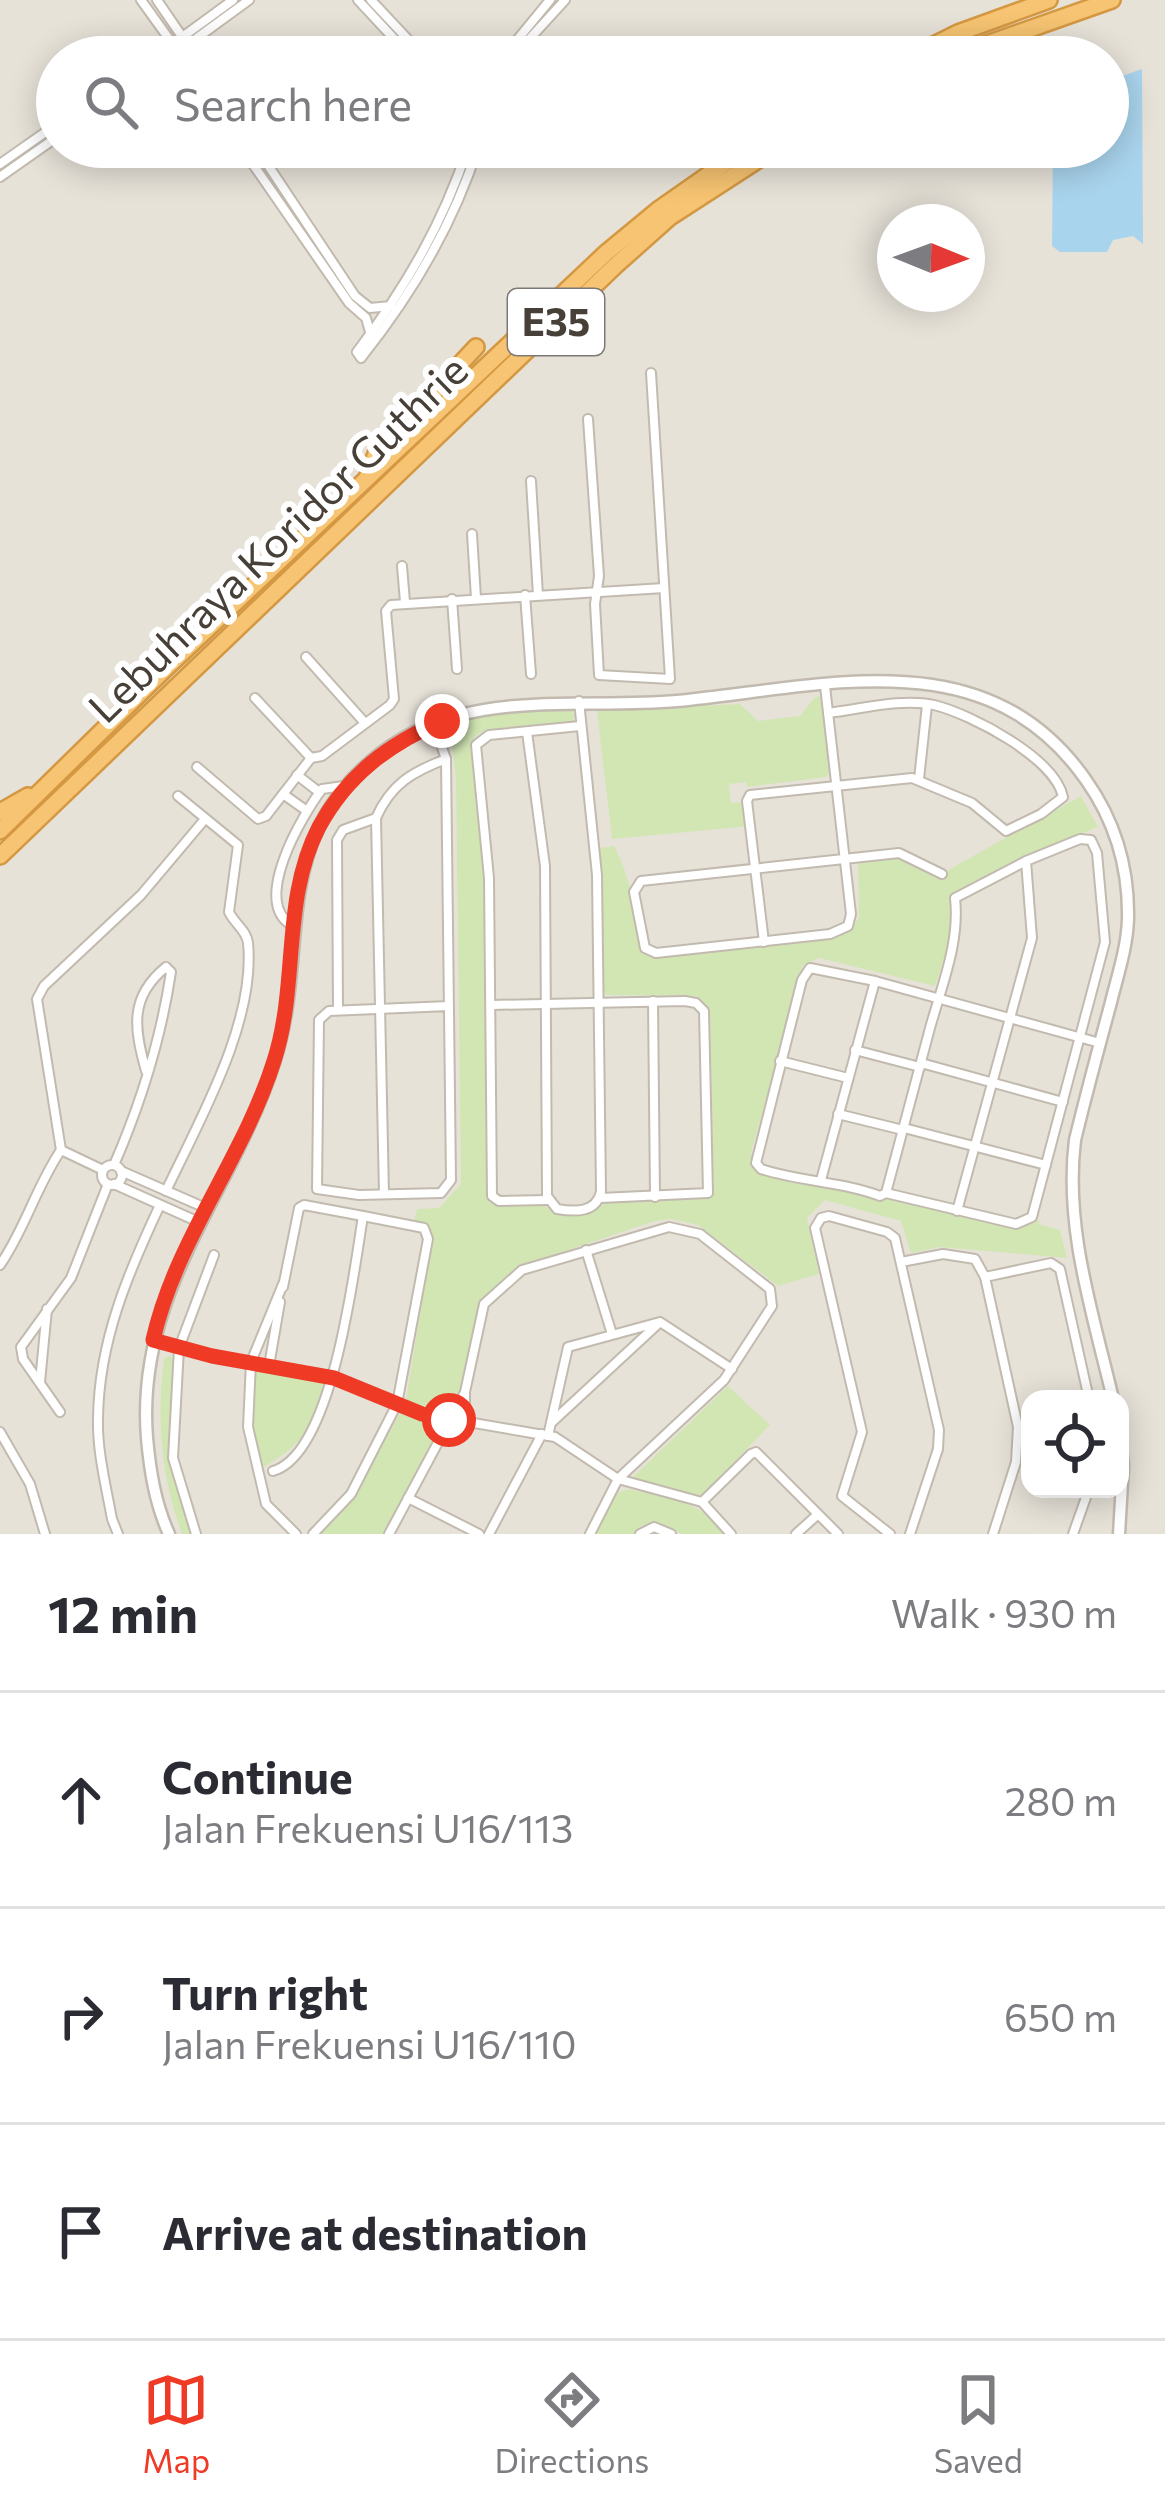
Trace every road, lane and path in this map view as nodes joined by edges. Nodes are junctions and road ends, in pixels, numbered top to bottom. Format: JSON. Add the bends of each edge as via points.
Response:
{"nodes":[{"id":1,"x":141,"y":0,"type":"edge"},
{"id":2,"x":157,"y":0,"type":"edge"},
{"id":3,"x":233,"y":0,"type":"edge"},
{"id":4,"x":249,"y":0,"type":"edge"},
{"id":5,"x":358,"y":0,"type":"edge"},
{"id":6,"x":371,"y":0,"type":"edge"},
{"id":7,"x":550,"y":0,"type":"edge"},
{"id":8,"x":565,"y":0,"type":"edge"},
{"id":9,"x":1049,"y":0,"type":"edge"},
{"id":10,"x":1112,"y":0,"type":"edge"},
{"id":11,"x":176,"y":27,"type":"junction"},
{"id":12,"x":195,"y":29,"type":"junction"},
{"id":13,"x":165,"y":36,"type":"edge"},
{"id":14,"x":182,"y":36,"type":"edge"},
{"id":15,"x":190,"y":36,"type":"edge"},
{"id":16,"x":194,"y":36,"type":"edge"},
{"id":17,"x":391,"y":36,"type":"edge"},
{"id":18,"x":404,"y":36,"type":"edge"},
{"id":19,"x":520,"y":36,"type":"edge"},
{"id":20,"x":532,"y":36,"type":"edge"},
{"id":21,"x":952,"y":36,"type":"edge"},
{"id":22,"x":1010,"y":36,"type":"edge"},
{"id":23,"x":36,"y":139,"type":"edge"},
{"id":24,"x":36,"y":152,"type":"edge"},
{"id":25,"x":0,"y":164,"type":"edge"},
{"id":26,"x":257,"y":168,"type":"edge"},
{"id":27,"x":269,"y":168,"type":"edge"},
{"id":28,"x":462,"y":168,"type":"edge"},
{"id":29,"x":471,"y":168,"type":"edge"},
{"id":30,"x":718,"y":168,"type":"edge"},
{"id":31,"x":746,"y":168,"type":"edge"},
{"id":32,"x":0,"y":177,"type":"edge"},
{"id":33,"x":317,"y":249,"type":"junction"},
{"id":34,"x":391,"y":306,"type":"junction"},
{"id":35,"x":371,"y":334,"type":"junction"},
{"id":36,"x":476,"y":346,"type":"dead end"},
{"id":37,"x":651,"y":373,"type":"dead end"},
{"id":38,"x":588,"y":419,"type":"dead end"},
{"id":39,"x":367,"y":478,"type":"junction"},
{"id":40,"x":531,"y":481,"type":"dead end"},
{"id":41,"x":472,"y":534,"type":"dead end"},
{"id":42,"x":402,"y":566,"type":"dead end"},
{"id":43,"x":664,"y":588,"type":"junction"},
{"id":44,"x":597,"y":592,"type":"junction"},
{"id":45,"x":525,"y":595,"type":"junction"},
{"id":46,"x":538,"y":595,"type":"junction"},
{"id":47,"x":476,"y":598,"type":"junction"},
{"id":48,"x":452,"y":599,"type":"junction"},
{"id":49,"x":405,"y":602,"type":"junction"},
{"id":50,"x":306,"y":657,"type":"dead end"},
{"id":51,"x":457,"y":669,"type":"dead end"},
{"id":52,"x":531,"y":674,"type":"dead end"},
{"id":53,"x":826,"y":686,"type":"junction"},
{"id":54,"x":255,"y":698,"type":"dead end"},
{"id":55,"x":579,"y":701,"type":"junction"},
{"id":56,"x":927,"y":705,"type":"junction"},
{"id":57,"x":829,"y":713,"type":"junction"},
{"id":58,"x":365,"y":724,"type":"junction"},
{"id":59,"x":434,"y":724,"type":"junction"},
{"id":60,"x":580,"y":726,"type":"junction"},
{"id":61,"x":527,"y":732,"type":"junction"},
{"id":62,"x":311,"y":758,"type":"junction"},
{"id":63,"x":446,"y":759,"type":"junction"},
{"id":64,"x":197,"y":767,"type":"dead end"},
{"id":65,"x":298,"y":775,"type":"junction"},
{"id":66,"x":919,"y":779,"type":"junction"},
{"id":67,"x":836,"y":784,"type":"junction"},
{"id":68,"x":46,"y":786,"type":"junction"},
{"id":69,"x":347,"y":786,"type":"junction"},
{"id":70,"x":319,"y":792,"type":"junction"},
{"id":71,"x":284,"y":794,"type":"junction"},
{"id":72,"x":178,"y":796,"type":"dead end"},
{"id":73,"x":307,"y":811,"type":"junction"},
{"id":74,"x":0,"y":812,"type":"edge"},
{"id":75,"x":376,"y":818,"type":"junction"},
{"id":76,"x":205,"y":819,"type":"junction"},
{"id":77,"x":3,"y":847,"type":"edge"},
{"id":78,"x":844,"y":859,"type":"junction"},
{"id":79,"x":1026,"y":861,"type":"junction"},
{"id":80,"x":755,"y":868,"type":"junction"},
{"id":81,"x":942,"y":874,"type":"dead end"},
{"id":82,"x":293,"y":926,"type":"junction"},
{"id":83,"x":764,"y":942,"type":"junction"},
{"id":84,"x":874,"y":981,"type":"junction"},
{"id":85,"x":653,"y":1001,"type":"junction"},
{"id":86,"x":938,"y":1001,"type":"junction"},
{"id":87,"x":599,"y":1002,"type":"junction"},
{"id":88,"x":546,"y":1003,"type":"junction"},
{"id":89,"x":490,"y":1005,"type":"junction"},
{"id":90,"x":449,"y":1006,"type":"junction"},
{"id":91,"x":382,"y":1009,"type":"junction"},
{"id":92,"x":338,"y":1010,"type":"junction"},
{"id":93,"x":1011,"y":1018,"type":"junction"},
{"id":94,"x":1080,"y":1038,"type":"junction"},
{"id":95,"x":1100,"y":1043,"type":"junction"},
{"id":96,"x":855,"y":1050,"type":"junction"},
{"id":97,"x":780,"y":1061,"type":"junction"},
{"id":98,"x":921,"y":1065,"type":"junction"},
{"id":99,"x":146,"y":1071,"type":"junction"},
{"id":100,"x":848,"y":1078,"type":"junction"},
{"id":101,"x":992,"y":1082,"type":"junction"},
{"id":102,"x":1063,"y":1102,"type":"junction"},
{"id":103,"x":838,"y":1114,"type":"junction"},
{"id":104,"x":903,"y":1129,"type":"junction"},
{"id":105,"x":974,"y":1147,"type":"junction"},
{"id":106,"x":61,"y":1150,"type":"junction"},
{"id":107,"x":1046,"y":1165,"type":"junction"},
{"id":108,"x":117,"y":1168,"type":"junction"},
{"id":109,"x":103,"y":1170,"type":"junction"},
{"id":110,"x":821,"y":1180,"type":"junction"},
{"id":111,"x":111,"y":1184,"type":"junction"},
{"id":112,"x":166,"y":1191,"type":"junction"},
{"id":113,"x":886,"y":1193,"type":"junction"},
{"id":114,"x":383,"y":1194,"type":"junction"},
{"id":115,"x":655,"y":1196,"type":"junction"},
{"id":116,"x":600,"y":1198,"type":"junction"},
{"id":117,"x":548,"y":1200,"type":"junction"},
{"id":118,"x":160,"y":1204,"type":"junction"},
{"id":119,"x":208,"y":1209,"type":"junction"},
{"id":120,"x":957,"y":1211,"type":"junction"},
{"id":121,"x":363,"y":1216,"type":"junction"},
{"id":122,"x":201,"y":1223,"type":"junction"},
{"id":123,"x":586,"y":1250,"type":"junction"},
{"id":124,"x":214,"y":1256,"type":"dead end"},
{"id":125,"x":901,"y":1262,"type":"junction"},
{"id":126,"x":0,"y":1264,"type":"edge"},
{"id":127,"x":985,"y":1276,"type":"junction"},
{"id":128,"x":284,"y":1284,"type":"junction"},
{"id":129,"x":47,"y":1308,"type":"junction"},
{"id":130,"x":660,"y":1322,"type":"junction"},
{"id":131,"x":612,"y":1334,"type":"junction"},
{"id":132,"x":152,"y":1343,"type":"junction"},
{"id":133,"x":179,"y":1348,"type":"junction"},
{"id":134,"x":251,"y":1362,"type":"junction"},
{"id":135,"x":269,"y":1366,"type":"junction"},
{"id":136,"x":732,"y":1369,"type":"junction"},
{"id":137,"x":334,"y":1378,"type":"junction"},
{"id":138,"x":40,"y":1382,"type":"junction"},
{"id":139,"x":1087,"y":1390,"type":"edge"},
{"id":140,"x":1111,"y":1390,"type":"edge"},
{"id":141,"x":465,"y":1392,"type":"junction"},
{"id":142,"x":397,"y":1404,"type":"junction"},
{"id":143,"x":60,"y":1412,"type":"dead end"},
{"id":144,"x":449,"y":1420,"type":"junction"},
{"id":145,"x":465,"y":1422,"type":"junction"},
{"id":146,"x":550,"y":1424,"type":"junction"},
{"id":147,"x":0,"y":1432,"type":"edge"},
{"id":148,"x":545,"y":1435,"type":"junction"},
{"id":149,"x":273,"y":1471,"type":"dead end"},
{"id":150,"x":618,"y":1480,"type":"junction"},
{"id":151,"x":408,"y":1498,"type":"junction"},
{"id":152,"x":1086,"y":1498,"type":"edge"},
{"id":153,"x":1121,"y":1498,"type":"edge"},
{"id":154,"x":702,"y":1502,"type":"junction"},
{"id":155,"x":816,"y":1516,"type":"junction"},
{"id":156,"x":644,"y":1531,"type":"edge"},
{"id":157,"x":45,"y":1534,"type":"edge"},
{"id":158,"x":118,"y":1534,"type":"edge"},
{"id":159,"x":169,"y":1534,"type":"edge"},
{"id":160,"x":196,"y":1534,"type":"edge"},
{"id":161,"x":296,"y":1534,"type":"edge"},
{"id":162,"x":313,"y":1534,"type":"edge"},
{"id":163,"x":388,"y":1534,"type":"edge"},
{"id":164,"x":479,"y":1534,"type":"edge"},
{"id":165,"x":489,"y":1534,"type":"edge"},
{"id":166,"x":590,"y":1534,"type":"edge"},
{"id":167,"x":671,"y":1534,"type":"edge"},
{"id":168,"x":730,"y":1534,"type":"edge"},
{"id":169,"x":796,"y":1534,"type":"edge"},
{"id":170,"x":838,"y":1534,"type":"edge"},
{"id":171,"x":890,"y":1534,"type":"edge"},
{"id":172,"x":910,"y":1534,"type":"edge"},
{"id":173,"x":993,"y":1534,"type":"edge"},
{"id":174,"x":1073,"y":1534,"type":"edge"},
{"id":175,"x":1119,"y":1534,"type":"edge"}],
"edges":[{"from":1,"to":13,"type":"street"},
{"from":2,"to":11,"type":"street"},
{"from":3,"to":12,"type":"street"},
{"from":4,"to":16,"type":"street"},
{"from":5,"to":17,"type":"street"},
{"from":6,"to":18,"type":"street"},
{"from":7,"to":19,"type":"street"},
{"from":8,"to":20,"type":"street"},
{"from":9,"to":21,"type":"highway"},
{"from":10,"to":22,"type":"highway"},
{"from":11,"to":12,"type":"street"},
{"from":11,"to":14,"type":"street"},
{"from":12,"to":15,"type":"street"},
{"from":23,"to":25,"type":"street"},
{"from":24,"to":32,"type":"street"},
{"from":26,"to":33,"type":"street"},
{"from":27,"to":33,"type":"street"},
{"from":28,"to":34,"type":"street"},
{"from":29,"to":35,"type":"street","via":[[434,252],[361,358]]},
{"from":30,"to":39,"type":"highway","name":"Lebuhraya Koridor Guthrie","number":"E35","via":[[606,254]]},
{"from":31,"to":77,"type":"highway","name":"Lebuhraya Koridor Guthrie","number":"E35","via":[[670,217],[615,266]]},
{"from":33,"to":34,"type":"street","via":[[362,303]]},
{"from":33,"to":35,"type":"street"},
{"from":34,"to":35,"type":"street"},
{"from":36,"to":39,"type":"highway","via":[[376,454]]},
{"from":37,"to":43,"type":"street"},
{"from":38,"to":44,"type":"street"},
{"from":39,"to":68,"type":"highway","name":"Lebuhraya Koridor Guthrie","number":"E35"},
{"from":40,"to":46,"type":"street"},
{"from":41,"to":47,"type":"street"},
{"from":42,"to":49,"type":"street"},
{"from":43,"to":44,"type":"street"},
{"from":43,"to":44,"type":"street","via":[[670,679],[599,674]]},
{"from":44,"to":46,"type":"street"},
{"from":45,"to":46,"type":"street"},
{"from":45,"to":47,"type":"street"},
{"from":45,"to":52,"type":"street"},
{"from":47,"to":48,"type":"street"},
{"from":48,"to":49,"type":"street"},
{"from":48,"to":51,"type":"street"},
{"from":49,"to":58,"type":"street","via":[[386,611],[394,699]]},
{"from":50,"to":58,"type":"street"},
{"from":53,"to":55,"type":"street"},
{"from":53,"to":57,"type":"street"},
{"from":53,"to":95,"type":"street","via":[[955,686],[1013,709],[1074,763],[1106,813],[1127,886],[1125,949]]},
{"from":54,"to":62,"type":"street"},
{"from":55,"to":59,"type":"street","via":[[504,706]]},
{"from":55,"to":60,"type":"street"},
{"from":56,"to":57,"type":"street"},
{"from":56,"to":66,"type":"street"},
{"from":56,"to":66,"type":"street","via":[[1015,741],[1063,797],[1006,831],[972,803]]},
{"from":57,"to":67,"type":"street"},
{"from":58,"to":62,"type":"street"},
{"from":59,"to":63,"type":"street"},
{"from":59,"to":69,"type":"street","via":[[384,750]]},
{"from":60,"to":61,"type":"street"},
{"from":60,"to":87,"type":"street","via":[[595,852]]},
{"from":61,"to":88,"type":"street","via":[[545,866]]},
{"from":61,"to":89,"type":"street","via":[[489,735],[476,745]]},
{"from":62,"to":65,"type":"street"},
{"from":63,"to":75,"type":"street","via":[[406,776]]},
{"from":63,"to":90,"type":"street"},
{"from":64,"to":71,"type":"street","via":[[258,819]]},
{"from":65,"to":70,"type":"street"},
{"from":65,"to":71,"type":"street"},
{"from":66,"to":67,"type":"street"},
{"from":67,"to":78,"type":"street"},
{"from":67,"to":80,"type":"street","via":[[748,797]]},
{"from":68,"to":74,"type":"highway"},
{"from":68,"to":77,"type":"highway","name":"Lebuhraya Koridor Guthrie","number":"E35"},
{"from":69,"to":70,"type":"street"},
{"from":69,"to":82,"type":"street","via":[[306,858]]},
{"from":70,"to":73,"type":"street"},
{"from":71,"to":73,"type":"street"},
{"from":72,"to":76,"type":"street"},
{"from":73,"to":82,"type":"street","via":[[276,898]]},
{"from":75,"to":91,"type":"street"},
{"from":75,"to":92,"type":"street","via":[[337,840]]},
{"from":76,"to":106,"type":"street","via":[[37,999]]},
{"from":76,"to":112,"type":"street","via":[[238,845],[229,913],[249,941],[245,982],[232,1050]]},
{"from":78,"to":80,"type":"street"},
{"from":78,"to":81,"type":"street","via":[[905,854]]},
{"from":78,"to":83,"type":"street","via":[[848,926]]},
{"from":79,"to":86,"type":"street","via":[[956,896],[957,928]]},
{"from":79,"to":93,"type":"street","via":[[1032,938]]},
{"from":79,"to":94,"type":"street","via":[[1080,838],[1097,853],[1105,942]]},
{"from":80,"to":83,"type":"street"},
{"from":80,"to":83,"type":"street","via":[[641,881],[634,892],[651,952]]},
{"from":82,"to":119,"type":"street","via":[[279,1046]]},
{"from":84,"to":86,"type":"street"},
{"from":84,"to":96,"type":"street"},
{"from":84,"to":97,"type":"street","via":[[807,970]]},
{"from":85,"to":87,"type":"street"},
{"from":85,"to":115,"type":"street"},
{"from":85,"to":115,"type":"street","via":[[690,1001],[706,1016],[708,1191]]},
{"from":86,"to":93,"type":"street"},
{"from":86,"to":98,"type":"street"},
{"from":87,"to":88,"type":"street"},
{"from":87,"to":116,"type":"street"},
{"from":88,"to":89,"type":"street"},
{"from":88,"to":117,"type":"street"},
{"from":89,"to":117,"type":"street","via":[[493,1196]]},
{"from":90,"to":91,"type":"street"},
{"from":90,"to":114,"type":"street","via":[[451,1180],[441,1192]]},
{"from":91,"to":92,"type":"street"},
{"from":91,"to":114,"type":"street"},
{"from":92,"to":114,"type":"street","via":[[319,1020],[317,1189]]},
{"from":93,"to":94,"type":"street"},
{"from":93,"to":101,"type":"street"},
{"from":94,"to":95,"type":"street"},
{"from":94,"to":102,"type":"street"},
{"from":95,"to":140,"type":"street","via":[[1075,1139],[1071,1192]]},
{"from":96,"to":98,"type":"street"},
{"from":96,"to":100,"type":"street"},
{"from":97,"to":100,"type":"street"},
{"from":97,"to":110,"type":"street","via":[[755,1163],[807,1183]]},
{"from":98,"to":101,"type":"street"},
{"from":98,"to":104,"type":"street"},
{"from":99,"to":99,"type":"street","via":[[136,1027],[144,985],[166,967],[165,1012]]},
{"from":99,"to":108,"type":"street"},
{"from":100,"to":103,"type":"street"},
{"from":101,"to":102,"type":"street"},
{"from":101,"to":105,"type":"street"},
{"from":102,"to":107,"type":"street"},
{"from":103,"to":104,"type":"street"},
{"from":103,"to":110,"type":"street"},
{"from":104,"to":105,"type":"street"},
{"from":104,"to":113,"type":"street"},
{"from":105,"to":107,"type":"street"},
{"from":105,"to":120,"type":"street"},
{"from":106,"to":109,"type":"street"},
{"from":106,"to":126,"type":"street"},
{"from":107,"to":120,"type":"street","via":[[1025,1223]]},
{"from":108,"to":109,"type":"street"},
{"from":108,"to":111,"type":"street","via":[[121,1178]]},
{"from":108,"to":112,"type":"street"},
{"from":109,"to":111,"type":"street"},
{"from":110,"to":113,"type":"street"},
{"from":111,"to":118,"type":"street"},
{"from":111,"to":129,"type":"street","via":[[70,1278]]},
{"from":112,"to":119,"type":"street"},
{"from":113,"to":120,"type":"street"},
{"from":115,"to":116,"type":"street"},
{"from":116,"to":117,"type":"street","via":[[587,1209],[562,1210]]},
{"from":118,"to":122,"type":"street"},
{"from":118,"to":158,"type":"street","via":[[124,1280],[104,1356],[97,1419]]},
{"from":119,"to":122,"type":"street"},
{"from":121,"to":128,"type":"street","via":[[297,1210]]},
{"from":121,"to":137,"type":"street"},
{"from":121,"to":142,"type":"street","via":[[428,1234]]},
{"from":122,"to":132,"type":"street"},
{"from":123,"to":131,"type":"street"},
{"from":123,"to":136,"type":"street","via":[[649,1230],[688,1229],[770,1288],[772,1306]]},
{"from":123,"to":141,"type":"street","via":[[522,1270],[487,1299]]},
{"from":124,"to":133,"type":"street"},
{"from":125,"to":127,"type":"street","via":[[975,1258]]},
{"from":125,"to":171,"type":"street","via":[[887,1232],[829,1216],[815,1228],[862,1432],[842,1496]]},
{"from":125,"to":172,"type":"street","via":[[939,1430]]},
{"from":127,"to":139,"type":"street","via":[[1051,1263],[1060,1269]]},
{"from":127,"to":173,"type":"street","via":[[1018,1427],[1016,1462]]},
{"from":128,"to":134,"type":"street"},
{"from":128,"to":135,"type":"street"},
{"from":129,"to":138,"type":"street"},
{"from":129,"to":138,"type":"street","via":[[21,1347]]},
{"from":130,"to":131,"type":"street"},
{"from":130,"to":136,"type":"street"},
{"from":130,"to":146,"type":"street"},
{"from":131,"to":146,"type":"street","via":[[568,1347]]},
{"from":132,"to":133,"type":"street"},
{"from":132,"to":159,"type":"street","via":[[148,1451]]},
{"from":133,"to":134,"type":"street"},
{"from":133,"to":160,"type":"street","via":[[173,1458]]},
{"from":134,"to":135,"type":"street"},
{"from":134,"to":161,"type":"street","via":[[248,1427],[262,1496]]},
{"from":135,"to":137,"type":"street"},
{"from":136,"to":150,"type":"street"},
{"from":137,"to":142,"type":"street"},
{"from":137,"to":149,"type":"street","via":[[299,1453]]},
{"from":138,"to":143,"type":"street"},
{"from":141,"to":144,"type":"street"},
{"from":141,"to":145,"type":"street"},
{"from":142,"to":144,"type":"street"},
{"from":142,"to":162,"type":"street","via":[[351,1494]]},
{"from":144,"to":145,"type":"street"},
{"from":144,"to":151,"type":"street"},
{"from":145,"to":148,"type":"street"},
{"from":146,"to":148,"type":"street"},
{"from":147,"to":157,"type":"street","via":[[30,1484]]},
{"from":148,"to":150,"type":"street"},
{"from":148,"to":165,"type":"street"},
{"from":150,"to":154,"type":"street"},
{"from":150,"to":166,"type":"street"},
{"from":151,"to":163,"type":"street"},
{"from":151,"to":164,"type":"street"},
{"from":152,"to":174,"type":"street"},
{"from":153,"to":175,"type":"street"},
{"from":154,"to":155,"type":"street","via":[[758,1454]]},
{"from":154,"to":168,"type":"street"},
{"from":155,"to":169,"type":"street"},
{"from":155,"to":170,"type":"street"},
{"from":156,"to":167,"type":"street"}]}
